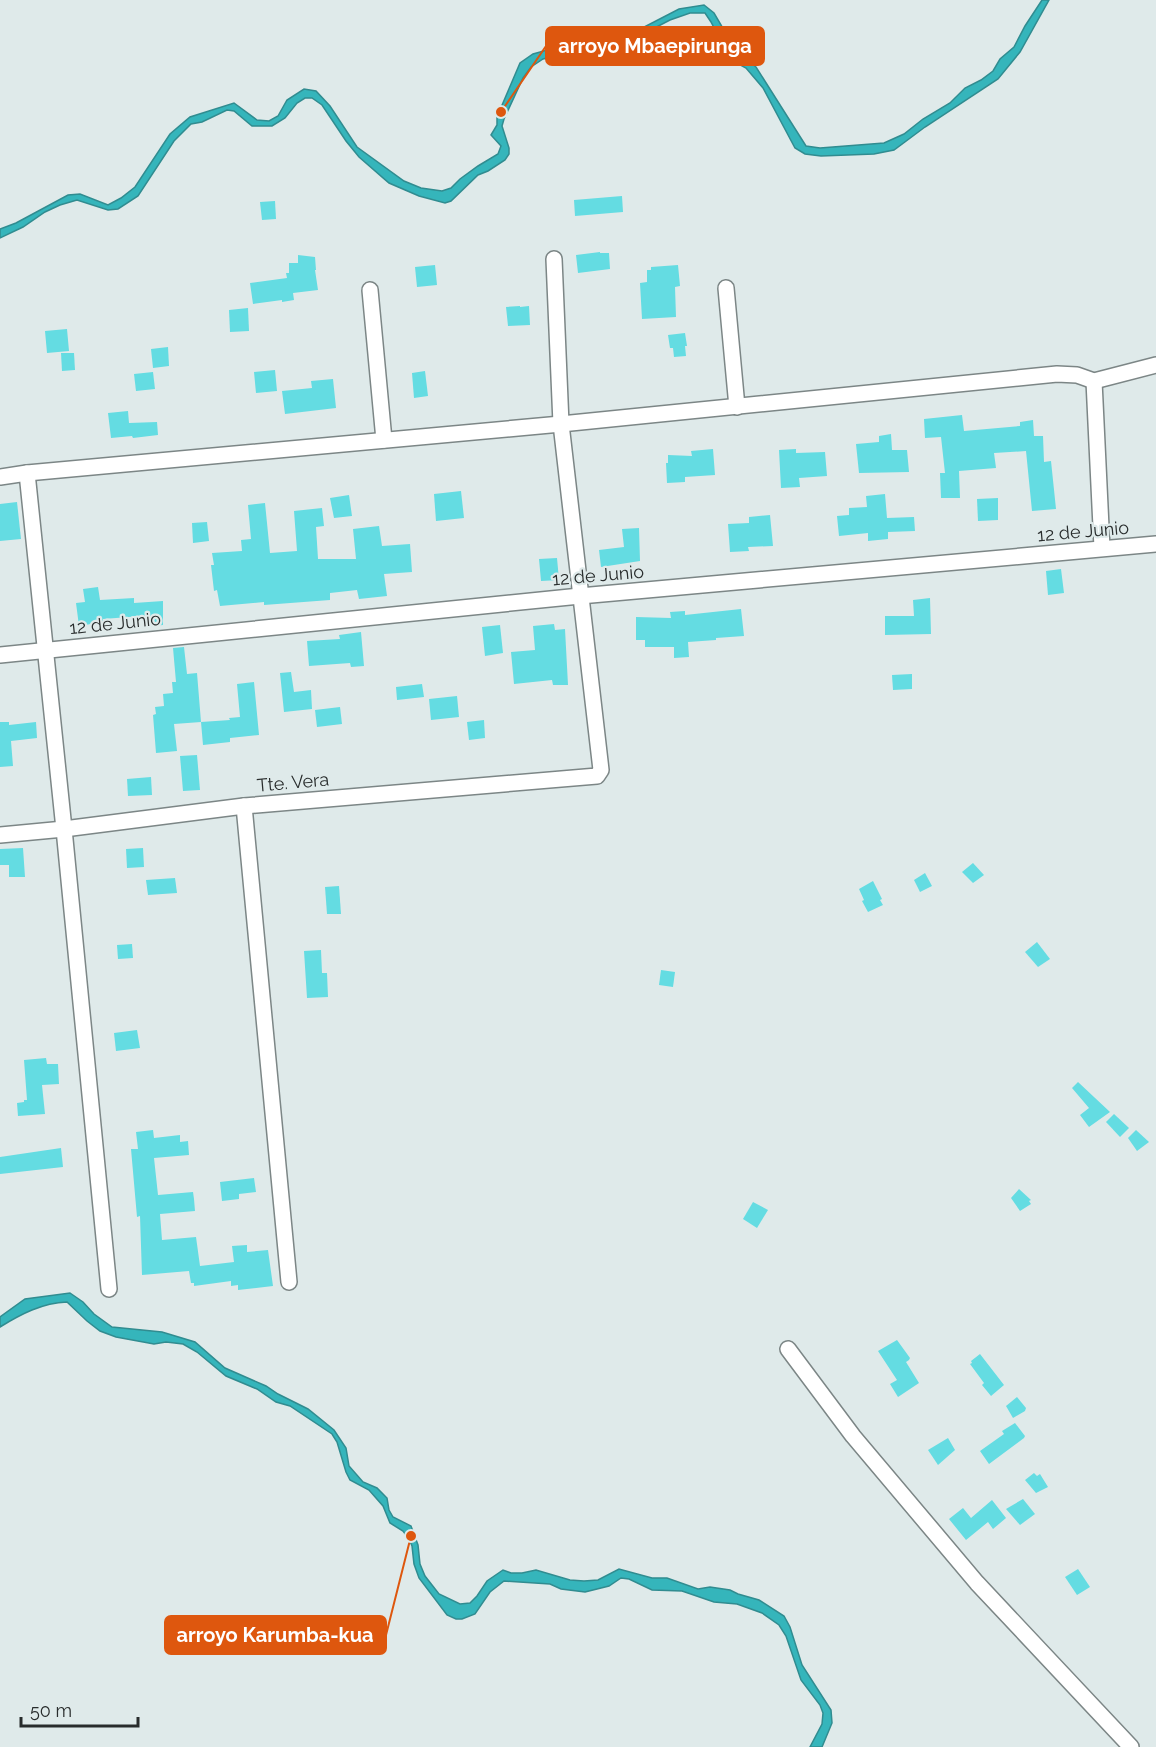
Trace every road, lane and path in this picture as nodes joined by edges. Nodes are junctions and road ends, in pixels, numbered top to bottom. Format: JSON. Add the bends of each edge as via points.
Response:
{"nodes":[{"id":1,"x":554,"y":259,"type":"dead end"},
{"id":2,"x":726,"y":288,"type":"dead end"},
{"id":3,"x":370,"y":290,"type":"dead end"},
{"id":4,"x":1156,"y":365,"type":"edge"},
{"id":5,"x":1094,"y":381,"type":"junction"},
{"id":6,"x":737,"y":407,"type":"junction"},
{"id":7,"x":561,"y":424,"type":"junction"},
{"id":8,"x":384,"y":440,"type":"junction"},
{"id":9,"x":27,"y":473,"type":"junction"},
{"id":10,"x":0,"y":477,"type":"edge"},
{"id":11,"x":1156,"y":544,"type":"edge"},
{"id":12,"x":1102,"y":548,"type":"junction"},
{"id":13,"x":580,"y":596,"type":"junction"},
{"id":14,"x":45,"y":650,"type":"junction"},
{"id":15,"x":0,"y":655,"type":"edge"},
{"id":16,"x":244,"y":806,"type":"junction"},
{"id":17,"x":64,"y":829,"type":"junction"},
{"id":18,"x":0,"y":835,"type":"edge"},
{"id":19,"x":289,"y":1282,"type":"dead end"},
{"id":20,"x":109,"y":1289,"type":"dead end"},
{"id":21,"x":788,"y":1349,"type":"dead end"},
{"id":22,"x":1131,"y":1747,"type":"edge"}],
"edges":[{"from":1,"to":7,"type":"street"},
{"from":2,"to":6,"type":"street"},
{"from":3,"to":8,"type":"street"},
{"from":4,"to":5,"type":"street"},
{"from":5,"to":6,"type":"street","via":[[1057,374]]},
{"from":5,"to":12,"type":"street"},
{"from":6,"to":7,"type":"street"},
{"from":7,"to":8,"type":"street"},
{"from":7,"to":13,"type":"street"},
{"from":8,"to":9,"type":"street"},
{"from":9,"to":10,"type":"street"},
{"from":9,"to":14,"type":"street"},
{"from":11,"to":12,"type":"street","name":"12 de Junio"},
{"from":12,"to":13,"type":"street","name":"12 de Junio"},
{"from":13,"to":14,"type":"street","name":"12 de Junio"},
{"from":13,"to":16,"type":"street","name":"Tte. Vera","via":[[601,770],[597,776]]},
{"from":14,"to":15,"type":"street","name":"12 de Junio"},
{"from":14,"to":17,"type":"street"},
{"from":16,"to":17,"type":"street","name":"Tte. Vera"},
{"from":16,"to":19,"type":"street"},
{"from":17,"to":18,"type":"street","name":"Tte. Vera"},
{"from":17,"to":20,"type":"street"},
{"from":21,"to":22,"type":"street","via":[[853,1436],[977,1583]]}]}
